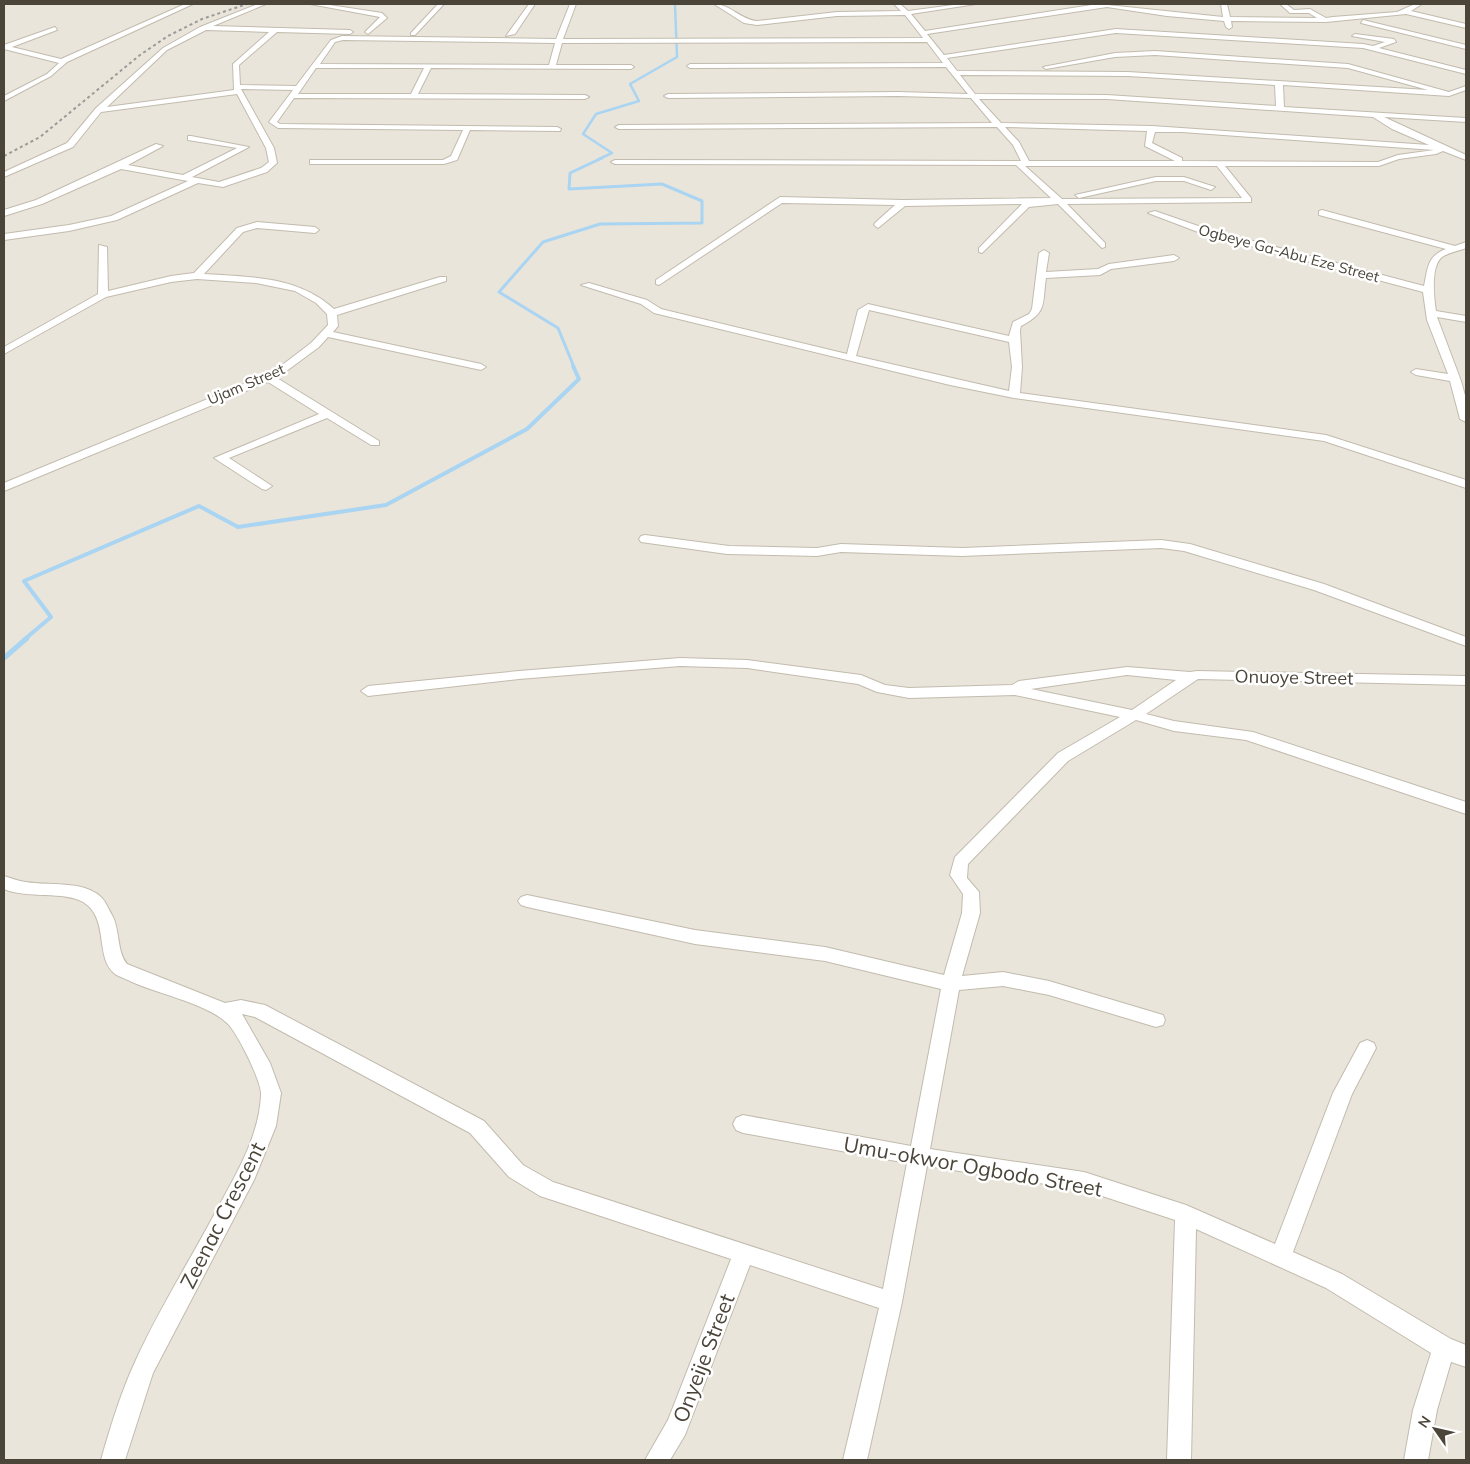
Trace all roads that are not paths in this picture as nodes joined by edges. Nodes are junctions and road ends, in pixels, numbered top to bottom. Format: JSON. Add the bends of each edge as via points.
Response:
{"nodes":[{"id":1,"x":190,"y":4,"type":"edge"},
{"id":2,"x":263,"y":4,"type":"edge"},
{"id":3,"x":313,"y":4,"type":"edge"},
{"id":4,"x":440,"y":4,"type":"edge"},
{"id":5,"x":532,"y":4,"type":"edge"},
{"id":6,"x":573,"y":4,"type":"edge"},
{"id":7,"x":717,"y":4,"type":"edge"},
{"id":8,"x":897,"y":4,"type":"edge"},
{"id":9,"x":936,"y":4,"type":"edge"},
{"id":10,"x":973,"y":4,"type":"edge"},
{"id":11,"x":1104,"y":4,"type":"edge"},
{"id":12,"x":1224,"y":4,"type":"edge"},
{"id":13,"x":1282,"y":4,"type":"edge"},
{"id":14,"x":1419,"y":4,"type":"edge"},
{"id":15,"x":942,"y":8,"type":"junction"},
{"id":16,"x":1406,"y":12,"type":"junction"},
{"id":17,"x":907,"y":13,"type":"junction"},
{"id":18,"x":1227,"y":19,"type":"junction"},
{"id":19,"x":1349,"y":19,"type":"junction"},
{"id":20,"x":1328,"y":24,"type":"junction"},
{"id":21,"x":1466,"y":26,"type":"edge"},
{"id":22,"x":202,"y":28,"type":"junction"},
{"id":23,"x":55,"y":29,"type":"dead end"},
{"id":24,"x":274,"y":31,"type":"junction"},
{"id":25,"x":368,"y":32,"type":"junction"},
{"id":26,"x":923,"y":33,"type":"junction"},
{"id":27,"x":412,"y":34,"type":"junction"},
{"id":28,"x":508,"y":35,"type":"junction"},
{"id":29,"x":546,"y":36,"type":"dead end"},
{"id":30,"x":1348,"y":36,"type":"dead end"},
{"id":31,"x":558,"y":40,"type":"junction"},
{"id":32,"x":928,"y":40,"type":"junction"},
{"id":33,"x":5,"y":47,"type":"edge"},
{"id":34,"x":1466,"y":47,"type":"edge"},
{"id":35,"x":1374,"y":48,"type":"junction"},
{"id":36,"x":1236,"y":49,"type":"junction"},
{"id":37,"x":942,"y":57,"type":"junction"},
{"id":38,"x":63,"y":61,"type":"junction"},
{"id":39,"x":948,"y":65,"type":"junction"},
{"id":40,"x":314,"y":66,"type":"junction"},
{"id":41,"x":631,"y":66,"type":"dead end"},
{"id":42,"x":690,"y":66,"type":"dead end"},
{"id":43,"x":428,"y":67,"type":"junction"},
{"id":44,"x":552,"y":67,"type":"junction"},
{"id":45,"x":1466,"y":72,"type":"edge"},
{"id":46,"x":955,"y":73,"type":"junction"},
{"id":47,"x":1020,"y":73,"type":"junction"},
{"id":48,"x":1279,"y":83,"type":"junction"},
{"id":49,"x":298,"y":88,"type":"junction"},
{"id":50,"x":1466,"y":88,"type":"edge"},
{"id":51,"x":238,"y":90,"type":"junction"},
{"id":52,"x":1449,"y":94,"type":"junction"},
{"id":53,"x":972,"y":95,"type":"junction"},
{"id":54,"x":291,"y":96,"type":"junction"},
{"id":55,"x":414,"y":96,"type":"junction"},
{"id":56,"x":668,"y":96,"type":"dead end"},
{"id":57,"x":585,"y":97,"type":"dead end"},
{"id":58,"x":4,"y":99,"type":"edge"},
{"id":59,"x":1280,"y":109,"type":"junction"},
{"id":60,"x":99,"y":110,"type":"junction"},
{"id":61,"x":1372,"y":113,"type":"junction"},
{"id":62,"x":1466,"y":120,"type":"edge"},
{"id":63,"x":999,"y":125,"type":"junction"},
{"id":64,"x":620,"y":127,"type":"dead end"},
{"id":65,"x":1152,"y":128,"type":"junction"},
{"id":66,"x":467,"y":129,"type":"junction"},
{"id":67,"x":557,"y":129,"type":"dead end"},
{"id":68,"x":191,"y":138,"type":"dead end"},
{"id":69,"x":159,"y":146,"type":"dead end"},
{"id":70,"x":257,"y":148,"type":"junction"},
{"id":71,"x":1442,"y":148,"type":"junction"},
{"id":72,"x":1466,"y":150,"type":"edge"},
{"id":73,"x":1466,"y":158,"type":"edge"},
{"id":74,"x":313,"y":162,"type":"dead end"},
{"id":75,"x":615,"y":162,"type":"dead end"},
{"id":76,"x":1026,"y":162,"type":"junction"},
{"id":77,"x":1183,"y":162,"type":"junction"},
{"id":78,"x":1218,"y":162,"type":"junction"},
{"id":79,"x":120,"y":166,"type":"junction"},
{"id":80,"x":4,"y":175,"type":"edge"},
{"id":81,"x":182,"y":179,"type":"junction"},
{"id":82,"x":196,"y":181,"type":"junction"},
{"id":83,"x":1211,"y":187,"type":"dead end"},
{"id":84,"x":1058,"y":199,"type":"junction"},
{"id":85,"x":903,"y":203,"type":"junction"},
{"id":86,"x":4,"y":213,"type":"edge"},
{"id":87,"x":1152,"y":213,"type":"dead end"},
{"id":88,"x":1322,"y":213,"type":"dead end"},
{"id":89,"x":878,"y":225,"type":"dead end"},
{"id":90,"x":315,"y":230,"type":"dead end"},
{"id":91,"x":4,"y":237,"type":"edge"},
{"id":92,"x":1102,"y":245,"type":"dead end"},
{"id":93,"x":1466,"y":245,"type":"edge"},
{"id":94,"x":102,"y":248,"type":"dead end"},
{"id":95,"x":1455,"y":249,"type":"junction"},
{"id":96,"x":982,"y":250,"type":"dead end"},
{"id":97,"x":1044,"y":254,"type":"dead end"},
{"id":98,"x":1174,"y":258,"type":"dead end"},
{"id":99,"x":1040,"y":275,"type":"junction"},
{"id":100,"x":197,"y":276,"type":"junction"},
{"id":101,"x":443,"y":280,"type":"dead end"},
{"id":102,"x":659,"y":282,"type":"dead end"},
{"id":103,"x":586,"y":285,"type":"dead end"},
{"id":104,"x":1428,"y":290,"type":"junction"},
{"id":105,"x":104,"y":295,"type":"junction"},
{"id":106,"x":332,"y":313,"type":"junction"},
{"id":107,"x":1431,"y":313,"type":"junction"},
{"id":108,"x":1466,"y":319,"type":"edge"},
{"id":109,"x":326,"y":334,"type":"junction"},
{"id":110,"x":1012,"y":340,"type":"junction"},
{"id":111,"x":4,"y":351,"type":"edge"},
{"id":112,"x":851,"y":357,"type":"junction"},
{"id":113,"x":481,"y":367,"type":"dead end"},
{"id":114,"x":1416,"y":372,"type":"dead end"},
{"id":115,"x":268,"y":377,"type":"junction"},
{"id":116,"x":1454,"y":378,"type":"junction"},
{"id":117,"x":1014,"y":394,"type":"junction"},
{"id":118,"x":328,"y":414,"type":"junction"},
{"id":119,"x":1466,"y":419,"type":"edge"},
{"id":120,"x":375,"y":443,"type":"dead end"},
{"id":121,"x":1466,"y":484,"type":"edge"},
{"id":122,"x":266,"y":486,"type":"dead end"},
{"id":123,"x":4,"y":487,"type":"edge"},
{"id":124,"x":645,"y":539,"type":"dead end"},
{"id":125,"x":1466,"y":642,"type":"edge"},
{"id":126,"x":1191,"y":677,"type":"junction"},
{"id":127,"x":1466,"y":680,"type":"edge"},
{"id":128,"x":368,"y":691,"type":"dead end"},
{"id":129,"x":982,"y":692,"type":"junction"},
{"id":130,"x":1134,"y":715,"type":"junction"},
{"id":131,"x":1466,"y":808,"type":"edge"},
{"id":132,"x":4,"y":882,"type":"edge"},
{"id":133,"x":527,"y":901,"type":"dead end"},
{"id":134,"x":951,"y":984,"type":"junction"},
{"id":135,"x":221,"y":1010,"type":"junction"},
{"id":136,"x":1156,"y":1020,"type":"dead end"},
{"id":137,"x":1367,"y":1048,"type":"dead end"},
{"id":138,"x":743,"y":1124,"type":"dead end"},
{"id":139,"x":919,"y":1156,"type":"junction"},
{"id":140,"x":1186,"y":1214,"type":"junction"},
{"id":141,"x":744,"y":1252,"type":"junction"},
{"id":142,"x":1281,"y":1255,"type":"junction"},
{"id":143,"x":891,"y":1302,"type":"junction"},
{"id":144,"x":1444,"y":1348,"type":"junction"},
{"id":145,"x":1466,"y":1356,"type":"edge"},
{"id":146,"x":113,"y":1460,"type":"edge"},
{"id":147,"x":657,"y":1460,"type":"edge"},
{"id":148,"x":855,"y":1460,"type":"edge"},
{"id":149,"x":1179,"y":1460,"type":"edge"},
{"id":150,"x":1416,"y":1460,"type":"edge"}],
"edges":[{"from":1,"to":38,"type":"street"},
{"from":2,"to":22,"type":"street"},
{"from":3,"to":25,"type":"street","via":[[382,15],[384,18]]},
{"from":4,"to":27,"type":"street"},
{"from":5,"to":28,"type":"street","via":[[513,33]]},
{"from":6,"to":31,"type":"street"},
{"from":7,"to":17,"type":"street","via":[[746,22],[837,14]]},
{"from":8,"to":17,"type":"street"},
{"from":9,"to":15,"type":"street"},
{"from":10,"to":15,"type":"street"},
{"from":11,"to":18,"type":"street"},
{"from":11,"to":26,"type":"street"},
{"from":12,"to":18,"type":"street"},
{"from":13,"to":20,"type":"street","via":[[1292,12],[1310,11]]},
{"from":14,"to":16,"type":"street"},
{"from":15,"to":17,"type":"street"},
{"from":16,"to":19,"type":"street"},
{"from":16,"to":21,"type":"street"},
{"from":17,"to":26,"type":"street"},
{"from":18,"to":20,"type":"street"},
{"from":18,"to":36,"type":"street"},
{"from":19,"to":20,"type":"street"},
{"from":19,"to":34,"type":"street"},
{"from":22,"to":24,"type":"street"},
{"from":22,"to":60,"type":"street","via":[[165,49]]},
{"from":23,"to":33,"type":"street"},
{"from":24,"to":25,"type":"street"},
{"from":24,"to":51,"type":"street","via":[[236,64]]},
{"from":25,"to":27,"type":"street"},
{"from":26,"to":32,"type":"street"},
{"from":27,"to":28,"type":"street"},
{"from":28,"to":29,"type":"street"},
{"from":30,"to":35,"type":"street","via":[[1394,41]]},
{"from":31,"to":32,"type":"street"},
{"from":31,"to":40,"type":"street","via":[[342,38],[333,41]]},
{"from":31,"to":44,"type":"street"},
{"from":32,"to":37,"type":"street"},
{"from":33,"to":38,"type":"street"},
{"from":35,"to":36,"type":"street"},
{"from":35,"to":45,"type":"street"},
{"from":36,"to":37,"type":"street","via":[[1116,31]]},
{"from":36,"to":47,"type":"street","via":[[1115,55]]},
{"from":36,"to":52,"type":"street","via":[[1348,66]]},
{"from":37,"to":39,"type":"street"},
{"from":38,"to":58,"type":"street","via":[[64,64],[49,76]]},
{"from":39,"to":42,"type":"street"},
{"from":39,"to":46,"type":"street"},
{"from":40,"to":43,"type":"street"},
{"from":40,"to":49,"type":"street"},
{"from":41,"to":44,"type":"street"},
{"from":43,"to":44,"type":"street"},
{"from":43,"to":55,"type":"street"},
{"from":46,"to":47,"type":"street"},
{"from":46,"to":53,"type":"street"},
{"from":47,"to":48,"type":"street","via":[[1128,74]]},
{"from":48,"to":52,"type":"street"},
{"from":48,"to":59,"type":"street"},
{"from":49,"to":51,"type":"street"},
{"from":49,"to":54,"type":"street"},
{"from":50,"to":52,"type":"street"},
{"from":51,"to":60,"type":"street"},
{"from":51,"to":70,"type":"street"},
{"from":53,"to":56,"type":"street"},
{"from":53,"to":59,"type":"street","via":[[1031,98],[1107,96]]},
{"from":53,"to":63,"type":"street"},
{"from":54,"to":55,"type":"street"},
{"from":54,"to":66,"type":"street","via":[[273,122],[278,126]]},
{"from":55,"to":57,"type":"street"},
{"from":59,"to":61,"type":"street"},
{"from":60,"to":80,"type":"street","via":[[70,145]]},
{"from":61,"to":62,"type":"street"},
{"from":61,"to":71,"type":"street"},
{"from":63,"to":64,"type":"street"},
{"from":63,"to":65,"type":"street"},
{"from":63,"to":76,"type":"street","via":[[1016,144]]},
{"from":65,"to":71,"type":"street"},
{"from":65,"to":77,"type":"street","via":[[1148,144]]},
{"from":66,"to":67,"type":"street"},
{"from":66,"to":74,"type":"street","via":[[454,158],[444,162]]},
{"from":68,"to":70,"type":"street"},
{"from":69,"to":79,"type":"street"},
{"from":70,"to":81,"type":"street"},
{"from":70,"to":82,"type":"street","via":[[273,163],[264,170],[220,185]]},
{"from":71,"to":72,"type":"street"},
{"from":71,"to":73,"type":"street"},
{"from":71,"to":78,"type":"street","via":[[1379,164]]},
{"from":75,"to":76,"type":"street"},
{"from":76,"to":77,"type":"street"},
{"from":76,"to":84,"type":"street","via":[[1020,166]]},
{"from":77,"to":78,"type":"street"},
{"from":78,"to":84,"type":"street","via":[[1248,200],[1108,202]]},
{"from":79,"to":81,"type":"street"},
{"from":79,"to":86,"type":"street","via":[[39,202]]},
{"from":81,"to":82,"type":"street"},
{"from":82,"to":91,"type":"street","via":[[114,218]]},
{"from":83,"to":84,"type":"street","via":[[1184,179],[1156,179]]},
{"from":84,"to":85,"type":"street"},
{"from":84,"to":92,"type":"street"},
{"from":84,"to":96,"type":"street","via":[[1026,205]]},
{"from":85,"to":89,"type":"street"},
{"from":85,"to":102,"type":"street","via":[[780,200]]},
{"from":87,"to":104,"type":"street","name":"Ogbeye Ga-Abu Eze Street","via":[[1201,230]]},
{"from":88,"to":95,"type":"street"},
{"from":90,"to":100,"type":"street","via":[[257,225],[240,230]]},
{"from":93,"to":95,"type":"street"},
{"from":94,"to":105,"type":"street"},
{"from":95,"to":104,"type":"street","via":[[1434,260]]},
{"from":97,"to":99,"type":"street"},
{"from":98,"to":99,"type":"street","via":[[1110,267],[1100,272]]},
{"from":99,"to":110,"type":"street","via":[[1037,309],[1033,316],[1017,324]]},
{"from":100,"to":105,"type":"street"},
{"from":100,"to":106,"type":"street","via":[[256,280],[298,289]]},
{"from":101,"to":106,"type":"street"},
{"from":103,"to":112,"type":"street","via":[[644,302],[658,311]]},
{"from":104,"to":107,"type":"street"},
{"from":105,"to":111,"type":"street"},
{"from":106,"to":109,"type":"street","via":[[333,326]]},
{"from":107,"to":108,"type":"street"},
{"from":107,"to":116,"type":"street"},
{"from":109,"to":113,"type":"street"},
{"from":109,"to":115,"type":"street","name":"Ujam Street","via":[[296,362]]},
{"from":110,"to":112,"type":"street","via":[[868,307],[863,310]]},
{"from":110,"to":117,"type":"street","via":[[1018,362]]},
{"from":112,"to":117,"type":"street"},
{"from":114,"to":116,"type":"street"},
{"from":115,"to":118,"type":"street"},
{"from":115,"to":123,"type":"street","name":"Ujam Street"},
{"from":116,"to":119,"type":"street"},
{"from":117,"to":121,"type":"street","via":[[1326,438]]},
{"from":118,"to":120,"type":"street"},
{"from":118,"to":122,"type":"street","via":[[220,458]]},
{"from":124,"to":125,"type":"street","via":[[727,550],[792,552],[841,548],[962,552],[1162,544],[1185,547],[1319,587]]},
{"from":126,"to":127,"type":"street","name":"Onuoye Street"},
{"from":126,"to":129,"type":"street","via":[[1127,671]]},
{"from":126,"to":130,"type":"street","name":"Onuoye Street"},
{"from":128,"to":129,"type":"street","via":[[680,662],[747,664],[860,680],[909,693]]},
{"from":129,"to":130,"type":"street","via":[[1015,690]]},
{"from":130,"to":131,"type":"street","via":[[1174,726],[1248,735]]},
{"from":130,"to":134,"type":"street","name":"Onuoye Street","via":[[1063,757],[961,861],[957,870],[958,880],[971,892],[971,913]]},
{"from":132,"to":135,"type":"street","name":"Zeenac Crescent","via":[[30,890],[88,896],[109,928],[115,963],[121,969]]},
{"from":133,"to":134,"type":"street","via":[[695,936],[825,954]]},
{"from":134,"to":136,"type":"street","via":[[1003,979],[1049,988]]},
{"from":134,"to":139,"type":"street"},
{"from":135,"to":141,"type":"street","via":[[260,1010],[477,1127],[517,1172],[547,1189]]},
{"from":135,"to":146,"type":"street","name":"Zeenac Crescent","via":[[234,1018],[261,1064],[271,1093],[266,1126],[247,1174],[143,1369]]},
{"from":137,"to":142,"type":"street","via":[[1343,1093]]},
{"from":138,"to":139,"type":"street","name":"Umu-okwor Ogbodo Street"},
{"from":139,"to":140,"type":"street","name":"Umu-okwor Ogbodo Street","via":[[1084,1181]]},
{"from":139,"to":143,"type":"street"},
{"from":140,"to":142,"type":"street","name":"Umu-okwor Ogbodo Street"},
{"from":140,"to":149,"type":"street"},
{"from":141,"to":143,"type":"street"},
{"from":141,"to":147,"type":"street","name":"Onyeije Street","via":[[677,1427]]},
{"from":142,"to":144,"type":"street","name":"Umu-okwor Ogbodo Street","via":[[1366,1299]]},
{"from":143,"to":148,"type":"street"},
{"from":144,"to":145,"type":"street","name":"Umu-okwor Ogbodo Street"},
{"from":144,"to":150,"type":"street","via":[[1425,1410]]}]}
